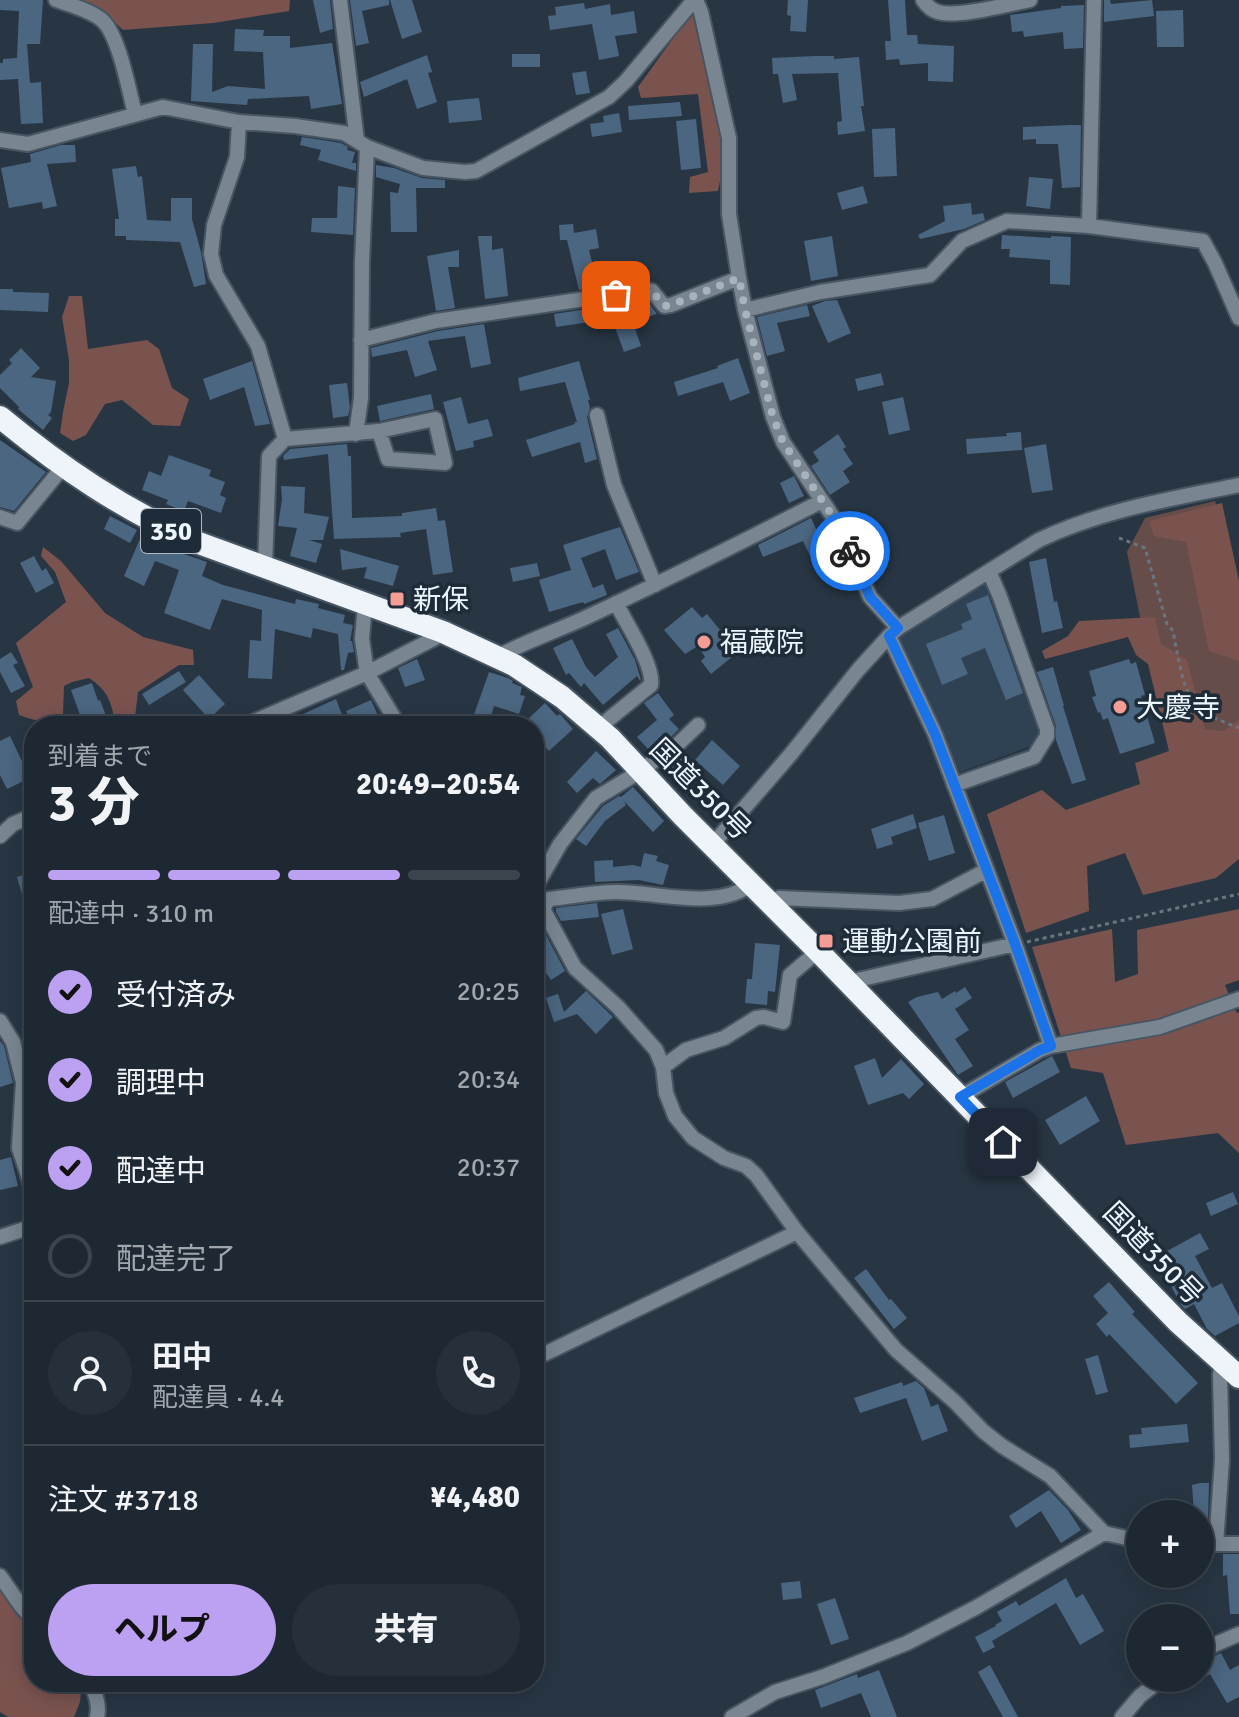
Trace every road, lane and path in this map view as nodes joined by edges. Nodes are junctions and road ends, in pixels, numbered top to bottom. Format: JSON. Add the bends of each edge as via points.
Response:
{"nodes":[{"id":1,"x":56,"y":0,"type":"edge"},
{"id":2,"x":340,"y":0,"type":"edge"},
{"id":3,"x":695,"y":0,"type":"edge"},
{"id":4,"x":923,"y":0,"type":"edge"},
{"id":5,"x":1030,"y":0,"type":"edge"},
{"id":6,"x":1094,"y":0,"type":"edge"},
{"id":7,"x":135,"y":114,"type":"junction"},
{"id":8,"x":239,"y":122,"type":"junction"},
{"id":9,"x":0,"y":140,"type":"edge"},
{"id":10,"x":362,"y":144,"type":"junction"},
{"id":11,"x":1089,"y":226,"type":"junction"},
{"id":12,"x":739,"y":278,"type":"junction"},
{"id":13,"x":745,"y":310,"type":"junction"},
{"id":14,"x":1239,"y":318,"type":"edge"},
{"id":15,"x":361,"y":340,"type":"junction"},
{"id":16,"x":597,"y":415,"type":"dead end"},
{"id":17,"x":0,"y":417,"type":"edge"},
{"id":18,"x":379,"y":431,"type":"junction"},
{"id":19,"x":356,"y":434,"type":"junction"},
{"id":20,"x":285,"y":439,"type":"junction"},
{"id":21,"x":63,"y":467,"type":"junction"},
{"id":22,"x":1239,"y":485,"type":"edge"},
{"id":23,"x":822,"y":501,"type":"junction"},
{"id":24,"x":0,"y":517,"type":"edge"},
{"id":25,"x":1119,"y":538,"type":"dead end"},
{"id":26,"x":265,"y":567,"type":"junction"},
{"id":27,"x":989,"y":571,"type":"junction"},
{"id":28,"x":655,"y":585,"type":"junction"},
{"id":29,"x":365,"y":603,"type":"junction"},
{"id":30,"x":616,"y":603,"type":"junction"},
{"id":31,"x":443,"y":632,"type":"junction"},
{"id":32,"x":894,"y":632,"type":"junction"},
{"id":33,"x":497,"y":657,"type":"junction"},
{"id":34,"x":367,"y":673,"type":"junction"},
{"id":35,"x":266,"y":716,"type":"edge"},
{"id":36,"x":393,"y":716,"type":"edge"},
{"id":37,"x":698,"y":725,"type":"dead end"},
{"id":38,"x":598,"y":728,"type":"junction"},
{"id":39,"x":1239,"y":728,"type":"edge"},
{"id":40,"x":640,"y":770,"type":"junction"},
{"id":41,"x":954,"y":785,"type":"junction"},
{"id":42,"x":24,"y":819,"type":"edge"},
{"id":43,"x":0,"y":836,"type":"edge"},
{"id":44,"x":713,"y":844,"type":"junction"},
{"id":45,"x":987,"y":870,"type":"junction"},
{"id":46,"x":544,"y":872,"type":"edge"},
{"id":47,"x":752,"y":884,"type":"junction"},
{"id":48,"x":1239,"y":894,"type":"edge"},
{"id":49,"x":544,"y":902,"type":"edge"},
{"id":50,"x":770,"y":903,"type":"junction"},
{"id":51,"x":544,"y":914,"type":"edge"},
{"id":52,"x":1015,"y":944,"type":"junction"},
{"id":53,"x":818,"y":951,"type":"junction"},
{"id":54,"x":849,"y":982,"type":"junction"},
{"id":55,"x":1239,"y":999,"type":"edge"},
{"id":56,"x":0,"y":1021,"type":"edge"},
{"id":57,"x":1051,"y":1046,"type":"junction"},
{"id":58,"x":663,"y":1067,"type":"junction"},
{"id":59,"x":960,"y":1097,"type":"junction"},
{"id":60,"x":24,"y":1163,"type":"edge"},
{"id":61,"x":24,"y":1229,"type":"edge"},
{"id":62,"x":797,"y":1232,"type":"junction"},
{"id":63,"x":0,"y":1237,"type":"edge"},
{"id":64,"x":544,"y":1354,"type":"edge"},
{"id":65,"x":1230,"y":1370,"type":"edge"},
{"id":66,"x":1104,"y":1533,"type":"junction"},
{"id":67,"x":1126,"y":1538,"type":"edge"},
{"id":68,"x":1216,"y":1544,"type":"joint"},
{"id":69,"x":1239,"y":1544,"type":"edge"},
{"id":70,"x":0,"y":1576,"type":"edge"},
{"id":71,"x":24,"y":1604,"type":"edge"},
{"id":72,"x":21,"y":1606,"type":"junction"},
{"id":73,"x":24,"y":1609,"type":"edge"},
{"id":74,"x":1239,"y":1634,"type":"edge"},
{"id":75,"x":1214,"y":1645,"type":"edge"},
{"id":76,"x":94,"y":1692,"type":"edge"},
{"id":77,"x":1145,"y":1692,"type":"edge"},
{"id":78,"x":97,"y":1717,"type":"edge"},
{"id":79,"x":732,"y":1717,"type":"edge"},
{"id":80,"x":1122,"y":1717,"type":"edge"}],
"edges":[{"from":1,"to":7,"type":"street","via":[[103,21],[119,53]]},
{"from":2,"to":10,"type":"street"},
{"from":3,"to":10,"type":"street","via":[[609,97],[476,171],[423,168]]},
{"from":3,"to":12,"type":"street","via":[[729,138],[729,214]]},
{"from":4,"to":5,"type":"street","via":[[937,12],[951,14]]},
{"from":6,"to":11,"type":"street"},
{"from":7,"to":8,"type":"street","via":[[163,107]]},
{"from":7,"to":9,"type":"street","via":[[28,144]]},
{"from":8,"to":10,"type":"street","via":[[344,133]]},
{"from":8,"to":20,"type":"street","via":[[237,157],[214,225],[211,254],[216,275],[258,346]]},
{"from":10,"to":15,"type":"street"},
{"from":11,"to":13,"type":"street","via":[[1007,221],[962,241],[930,275]]},
{"from":11,"to":14,"type":"street","via":[[1203,241]]},
{"from":12,"to":13,"type":"street"},
{"from":12,"to":15,"type":"street","via":[[671,305],[664,306],[646,290],[436,321]]},
{"from":13,"to":23,"type":"street","via":[[783,442]]},
{"from":15,"to":19,"type":"street"},
{"from":16,"to":28,"type":"street","via":[[614,485]]},
{"from":17,"to":21,"type":"highway","name":"国道350号","number":"350"},
{"from":18,"to":18,"type":"street","via":[[435,419],[445,463],[388,459]]},
{"from":18,"to":19,"type":"street"},
{"from":19,"to":20,"type":"street"},
{"from":20,"to":26,"type":"street","via":[[269,456]]},
{"from":21,"to":24,"type":"street","via":[[17,523]]},
{"from":21,"to":26,"type":"highway","name":"国道350号","number":"350","via":[[159,525]]},
{"from":22,"to":27,"type":"street","via":[[1085,521],[1039,540]]},
{"from":23,"to":28,"type":"street"},
{"from":23,"to":32,"type":"street","via":[[839,526],[870,597]]},
{"from":25,"to":39,"type":"path","via":[[1145,548],[1193,702],[1206,714]]},
{"from":26,"to":29,"type":"highway","name":"国道350号","number":"350"},
{"from":27,"to":32,"type":"street"},
{"from":27,"to":41,"type":"street","via":[[1047,736],[1034,757]]},
{"from":28,"to":30,"type":"street"},
{"from":29,"to":31,"type":"highway","name":"国道350号","number":"350"},
{"from":29,"to":34,"type":"street","via":[[362,639]]},
{"from":30,"to":33,"type":"street"},
{"from":30,"to":38,"type":"street","via":[[652,679]]},
{"from":31,"to":33,"type":"highway","name":"国道350号","number":"350"},
{"from":31,"to":34,"type":"street"},
{"from":32,"to":41,"type":"street"},
{"from":32,"to":44,"type":"street"},
{"from":33,"to":38,"type":"highway","name":"国道350号","number":"350","via":[[562,697]]},
{"from":34,"to":35,"type":"street"},
{"from":34,"to":36,"type":"street"},
{"from":37,"to":40,"type":"street"},
{"from":38,"to":40,"type":"highway","name":"国道350号","number":"350"},
{"from":40,"to":44,"type":"highway","name":"国道350号","number":"350"},
{"from":40,"to":46,"type":"street","via":[[596,798]]},
{"from":41,"to":45,"type":"street"},
{"from":42,"to":43,"type":"street"},
{"from":44,"to":47,"type":"highway","name":"国道350号","number":"350"},
{"from":45,"to":50,"type":"street","via":[[932,899],[899,903],[779,898]]},
{"from":45,"to":52,"type":"street"},
{"from":47,"to":49,"type":"street","via":[[704,898],[616,892]]},
{"from":47,"to":50,"type":"highway","name":"国道350号","number":"350"},
{"from":48,"to":52,"type":"path"},
{"from":50,"to":53,"type":"highway","name":"国道350号","number":"350"},
{"from":51,"to":58,"type":"street","via":[[575,968],[628,1018],[656,1050]]},
{"from":52,"to":54,"type":"street"},
{"from":52,"to":57,"type":"street"},
{"from":53,"to":54,"type":"highway","name":"国道350号","number":"350"},
{"from":53,"to":58,"type":"street","via":[[790,975],[783,1022],[756,1018],[724,1038],[686,1050]]},
{"from":54,"to":59,"type":"highway","name":"国道350号","number":"350"},
{"from":55,"to":57,"type":"street","via":[[1160,1027]]},
{"from":56,"to":60,"type":"street","via":[[13,1042],[23,1082],[19,1148]]},
{"from":57,"to":59,"type":"street"},
{"from":58,"to":62,"type":"street","via":[[675,1116],[693,1138],[756,1175]]},
{"from":59,"to":65,"type":"highway","name":"国道350号","number":"350"},
{"from":61,"to":63,"type":"street"},
{"from":62,"to":64,"type":"street"},
{"from":62,"to":66,"type":"street","via":[[896,1350],[983,1431],[1050,1476]]},
{"from":65,"to":68,"type":"street","via":[[1220,1375],[1222,1460]]},
{"from":66,"to":67,"type":"street"},
{"from":66,"to":79,"type":"street","via":[[907,1643],[775,1692]]},
{"from":68,"to":69,"type":"street"},
{"from":70,"to":72,"type":"street"},
{"from":71,"to":72,"type":"street"},
{"from":72,"to":73,"type":"street"},
{"from":74,"to":75,"type":"street"},
{"from":76,"to":78,"type":"street"},
{"from":77,"to":80,"type":"street"}]}
